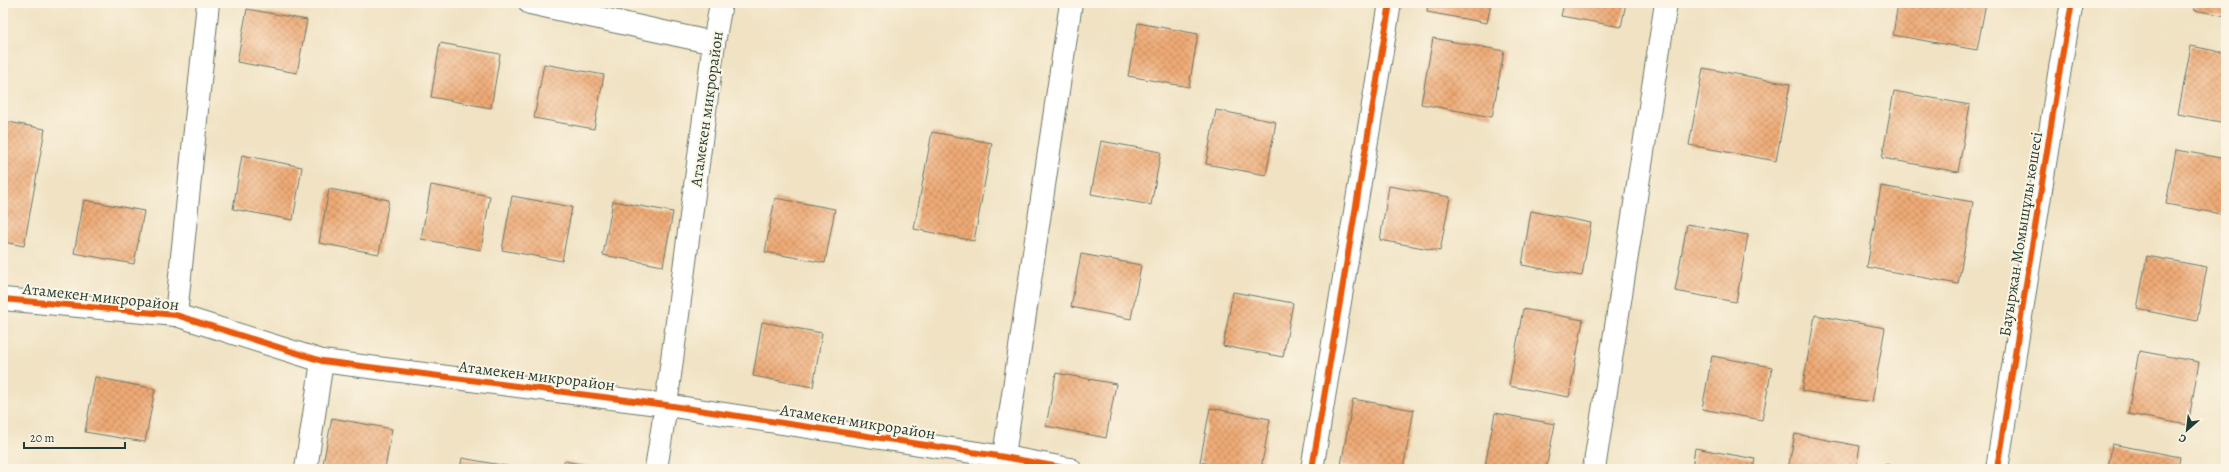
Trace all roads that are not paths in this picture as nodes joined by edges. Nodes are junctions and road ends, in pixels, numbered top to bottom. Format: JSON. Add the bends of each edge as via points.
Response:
{"nodes":[{"id":1,"x":208,"y":3,"type":"edge"},
{"id":2,"x":530,"y":3,"type":"edge"},
{"id":3,"x":721,"y":3,"type":"edge"},
{"id":4,"x":1071,"y":3,"type":"edge"},
{"id":5,"x":1390,"y":3,"type":"edge"},
{"id":6,"x":1666,"y":3,"type":"edge"},
{"id":7,"x":2072,"y":3,"type":"edge"},
{"id":8,"x":714,"y":43,"type":"junction"},
{"id":9,"x":3,"y":299,"type":"edge"},
{"id":10,"x":176,"y":315,"type":"junction"},
{"id":11,"x":322,"y":361,"type":"junction"},
{"id":12,"x":666,"y":405,"type":"junction"},
{"id":13,"x":1003,"y":463,"type":"edge"},
{"id":14,"x":306,"y":469,"type":"edge"},
{"id":15,"x":656,"y":469,"type":"edge"},
{"id":16,"x":1070,"y":469,"type":"edge"},
{"id":17,"x":1312,"y":469,"type":"edge"},
{"id":18,"x":1594,"y":469,"type":"edge"},
{"id":19,"x":1997,"y":469,"type":"edge"}],
"edges":[{"from":1,"to":10,"type":"street"},
{"from":2,"to":8,"type":"street"},
{"from":3,"to":8,"type":"street","name":"Атамекен микрорайон"},
{"from":4,"to":13,"type":"street"},
{"from":5,"to":17,"type":"street"},
{"from":6,"to":18,"type":"street"},
{"from":7,"to":19,"type":"street","name":"Бауыржан Момышұлы көшесі"},
{"from":8,"to":12,"type":"street","name":"Атамекен микрорайон"},
{"from":9,"to":10,"type":"street","name":"Атамекен микрорайон"},
{"from":10,"to":11,"type":"street","name":"Атамекен микрорайон"},
{"from":11,"to":12,"type":"street","name":"Атамекен микрорайон"},
{"from":11,"to":14,"type":"street"},
{"from":12,"to":13,"type":"street","name":"Атамекен микрорайон"},
{"from":12,"to":15,"type":"street","name":"Атамекен микрорайон"},
{"from":13,"to":16,"type":"street","name":"Атамекен микрорайон"}]}
